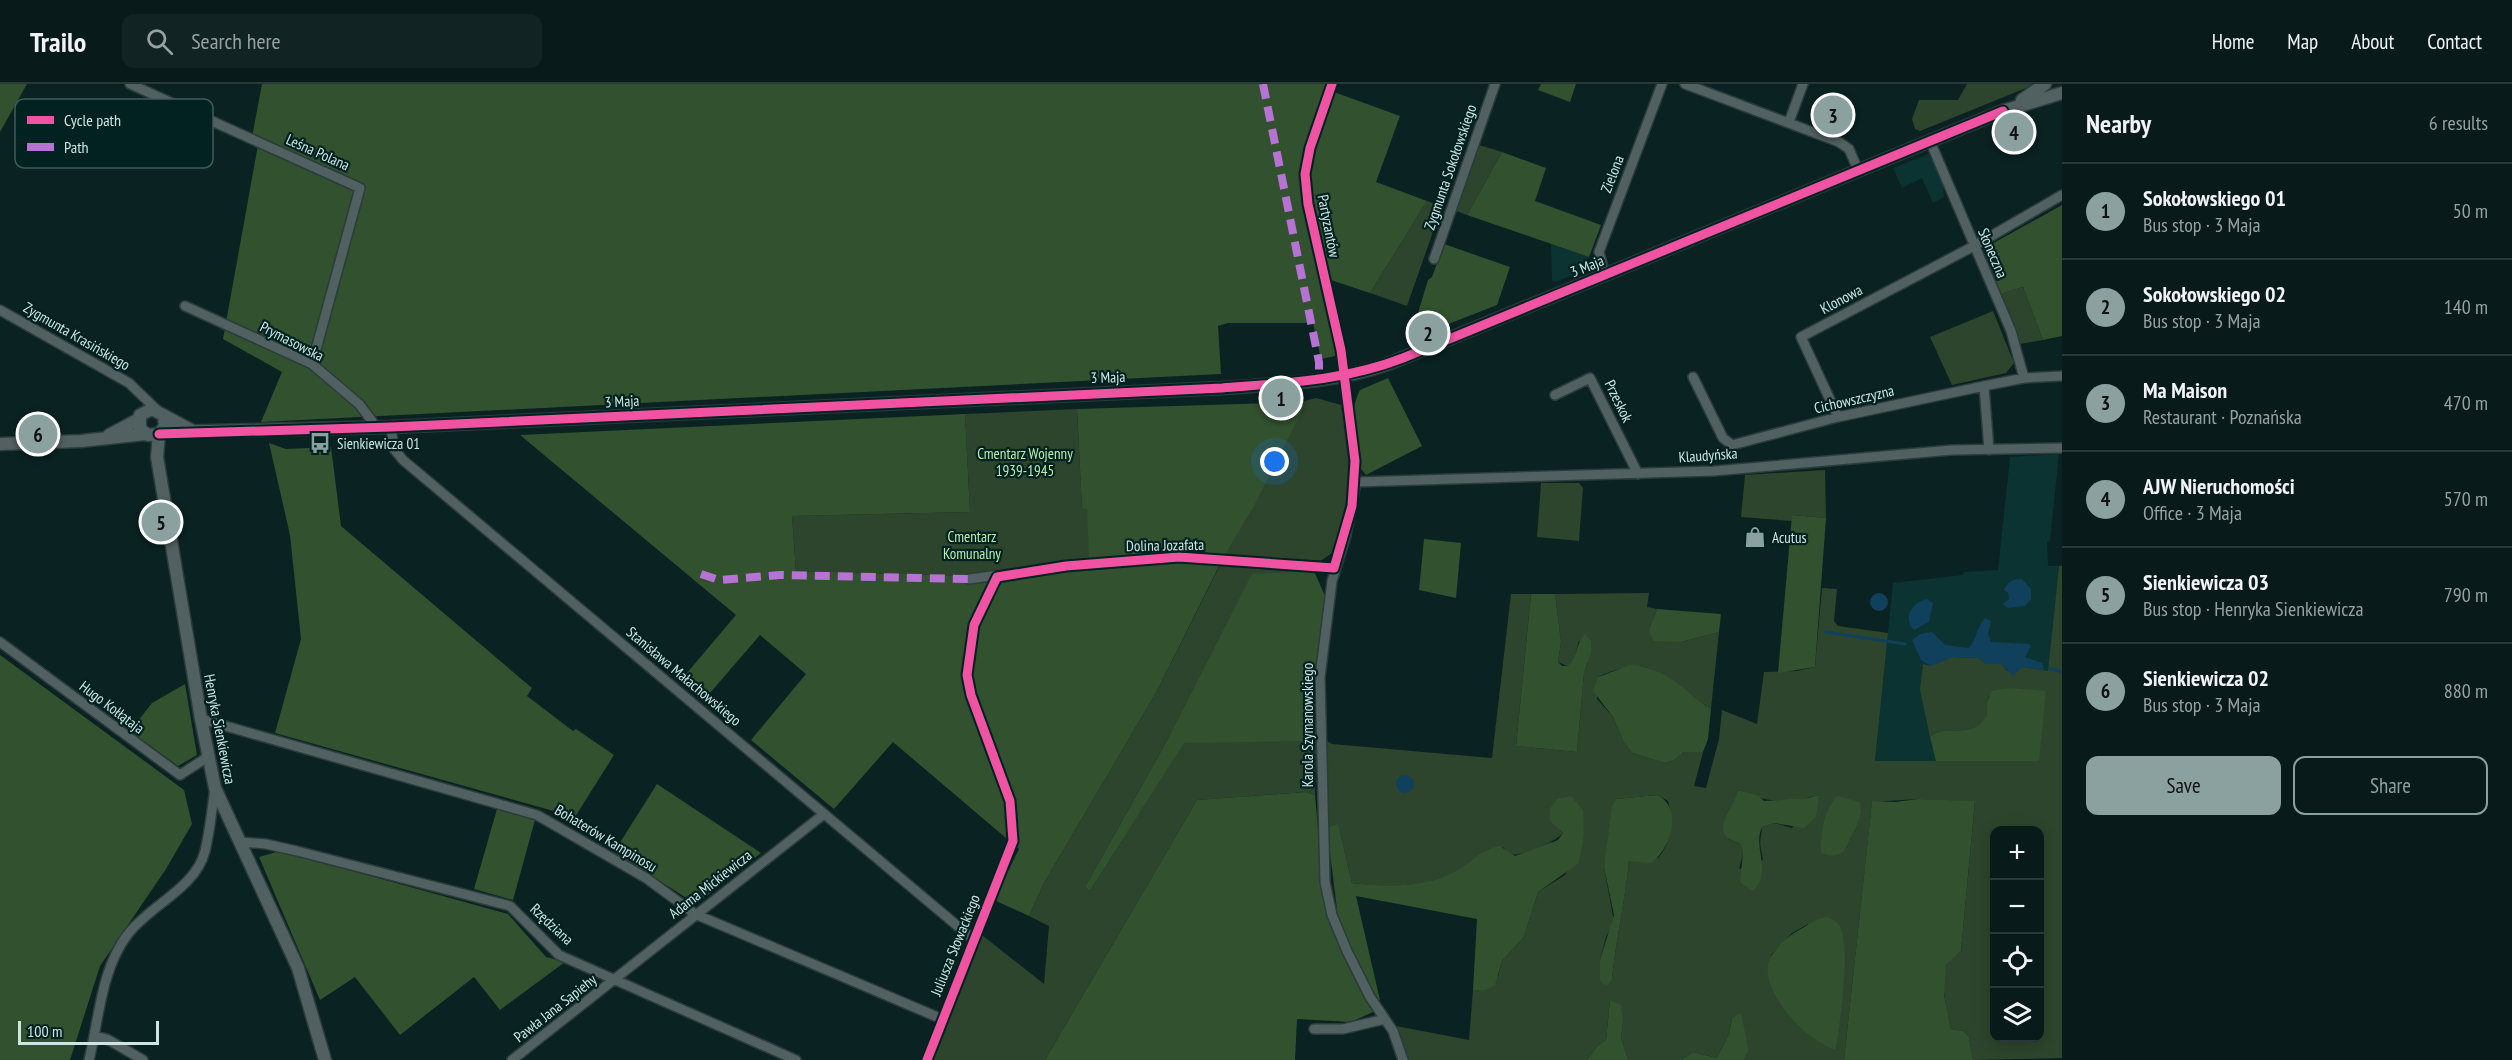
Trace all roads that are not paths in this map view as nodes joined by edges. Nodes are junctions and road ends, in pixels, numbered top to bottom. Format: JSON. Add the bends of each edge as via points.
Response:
{"nodes":[{"id":1,"x":130,"y":84,"type":"edge"},
{"id":2,"x":1332,"y":84,"type":"edge"},
{"id":3,"x":1495,"y":84,"type":"edge"},
{"id":4,"x":1662,"y":84,"type":"edge"},
{"id":5,"x":1685,"y":84,"type":"edge"},
{"id":6,"x":1803,"y":84,"type":"edge"},
{"id":7,"x":2045,"y":84,"type":"edge"},
{"id":8,"x":2051,"y":84,"type":"edge"},
{"id":9,"x":2062,"y":93,"type":"edge"},
{"id":10,"x":163,"y":99,"type":"edge"},
{"id":11,"x":2003,"y":111,"type":"junction"},
{"id":12,"x":213,"y":122,"type":"edge"},
{"id":13,"x":1789,"y":122,"type":"junction"},
{"id":14,"x":1930,"y":141,"type":"junction"},
{"id":15,"x":1858,"y":170,"type":"junction"},
{"id":16,"x":2062,"y":195,"type":"edge"},
{"id":17,"x":1974,"y":246,"type":"junction"},
{"id":18,"x":1434,"y":259,"type":"dead end"},
{"id":19,"x":1605,"y":275,"type":"junction"},
{"id":20,"x":185,"y":306,"type":"dead end"},
{"id":21,"x":0,"y":310,"type":"edge"},
{"id":22,"x":312,"y":364,"type":"junction"},
{"id":23,"x":1344,"y":376,"type":"junction"},
{"id":24,"x":2062,"y":376,"type":"edge"},
{"id":25,"x":1693,"y":377,"type":"dead end"},
{"id":26,"x":2024,"y":378,"type":"junction"},
{"id":27,"x":1984,"y":386,"type":"junction"},
{"id":28,"x":138,"y":390,"type":"junction"},
{"id":29,"x":1555,"y":395,"type":"dead end"},
{"id":30,"x":160,"y":412,"type":"junction"},
{"id":31,"x":141,"y":416,"type":"junction"},
{"id":32,"x":1838,"y":417,"type":"junction"},
{"id":33,"x":372,"y":421,"type":"dead end"},
{"id":34,"x":391,"y":427,"type":"junction"},
{"id":35,"x":194,"y":432,"type":"junction"},
{"id":36,"x":153,"y":434,"type":"junction"},
{"id":37,"x":99,"y":439,"type":"junction"},
{"id":38,"x":0,"y":444,"type":"edge"},
{"id":39,"x":2062,"y":448,"type":"edge"},
{"id":40,"x":1989,"y":450,"type":"junction"},
{"id":41,"x":1638,"y":474,"type":"junction"},
{"id":42,"x":1356,"y":482,"type":"junction"},
{"id":43,"x":1334,"y":568,"type":"junction"},
{"id":44,"x":969,"y":579,"type":"dead end"},
{"id":45,"x":0,"y":642,"type":"edge"},
{"id":46,"x":201,"y":719,"type":"junction"},
{"id":47,"x":209,"y":756,"type":"junction"},
{"id":48,"x":215,"y":788,"type":"junction"},
{"id":49,"x":824,"y":814,"type":"junction"},
{"id":50,"x":1013,"y":841,"type":"dead end"},
{"id":51,"x":240,"y":842,"type":"junction"},
{"id":52,"x":695,"y":914,"type":"junction"},
{"id":53,"x":974,"y":939,"type":"junction"},
{"id":54,"x":616,"y":980,"type":"junction"},
{"id":55,"x":942,"y":1019,"type":"junction"},
{"id":56,"x":1385,"y":1019,"type":"junction"},
{"id":57,"x":1314,"y":1029,"type":"dead end"},
{"id":58,"x":94,"y":1036,"type":"junction"},
{"id":59,"x":89,"y":1060,"type":"edge"},
{"id":60,"x":143,"y":1060,"type":"edge"},
{"id":61,"x":326,"y":1060,"type":"edge"},
{"id":62,"x":512,"y":1060,"type":"edge"},
{"id":63,"x":796,"y":1060,"type":"edge"},
{"id":64,"x":927,"y":1060,"type":"edge"},
{"id":65,"x":1403,"y":1060,"type":"edge"}],
"edges":[{"from":1,"to":10,"type":"street","name":"Leśna Polana"},
{"from":2,"to":23,"type":"street","name":"Partyzantów","via":[[1305,174]]},
{"from":3,"to":18,"type":"street","name":"Zygmunta Sokołowskiego"},
{"from":4,"to":19,"type":"street","name":"Zielona","via":[[1599,252]]},
{"from":5,"to":13,"type":"street"},
{"from":6,"to":13,"type":"street"},
{"from":7,"to":11,"type":"street","name":"3 Maja"},
{"from":8,"to":9,"type":"street"},
{"from":9,"to":11,"type":"street","name":"3 Maja"},
{"from":11,"to":14,"type":"street","name":"3 Maja"},
{"from":12,"to":22,"type":"street","name":"Leśna Polana","via":[[360,188]]},
{"from":13,"to":15,"type":"street","via":[[1845,146]]},
{"from":14,"to":15,"type":"street","name":"3 Maja"},
{"from":14,"to":17,"type":"street","name":"Słoneczna"},
{"from":15,"to":19,"type":"street","name":"3 Maja"},
{"from":16,"to":17,"type":"street"},
{"from":17,"to":26,"type":"street","name":"Słoneczna","via":[[2011,331]]},
{"from":17,"to":32,"type":"street","name":"Klonowa","via":[[1801,337]]},
{"from":19,"to":23,"type":"street","name":"3 Maja","via":[[1403,358]]},
{"from":20,"to":22,"type":"street","name":"Prymasowska"},
{"from":21,"to":28,"type":"street","name":"Zygmunta Krasińskiego"},
{"from":22,"to":33,"type":"street","name":"Prymasowska","via":[[359,404]]},
{"from":23,"to":34,"type":"street","name":"3 Maja","via":[[1222,388]]},
{"from":23,"to":42,"type":"street","name":"Karola Szymanowskiego"},
{"from":24,"to":26,"type":"street","name":"Cichowszczyzna"},
{"from":25,"to":32,"type":"street","name":"Cichowszczyzna","via":[[1723,438],[1732,445]]},
{"from":26,"to":27,"type":"street","name":"Cichowszczyzna"},
{"from":27,"to":32,"type":"street","name":"Cichowszczyzna"},
{"from":27,"to":40,"type":"street"},
{"from":28,"to":30,"type":"street","name":"Zygmunta Krasińskiego"},
{"from":28,"to":31,"type":"street","name":"Zygmunta Krasińskiego"},
{"from":29,"to":41,"type":"street","name":"Przeskok","via":[[1590,378]]},
{"from":30,"to":31,"type":"street","name":"3 Maja"},
{"from":30,"to":35,"type":"street","name":"3 Maja"},
{"from":30,"to":36,"type":"street","name":"Henryka Sienkiewicza","via":[[166,423]]},
{"from":31,"to":36,"type":"street","via":[[139,426]]},
{"from":31,"to":37,"type":"street","name":"3 Maja"},
{"from":34,"to":35,"type":"street","name":"3 Maja"},
{"from":34,"to":49,"type":"street","name":"Stanisława Małachowskiego","via":[[394,449],[403,460]]},
{"from":35,"to":36,"type":"street","name":"3 Maja"},
{"from":36,"to":37,"type":"street","name":"3 Maja"},
{"from":36,"to":46,"type":"street","name":"Henryka Sienkiewicza"},
{"from":37,"to":38,"type":"street","name":"3 Maja"},
{"from":39,"to":40,"type":"street","name":"Klaudyńska"},
{"from":40,"to":41,"type":"street","name":"Klaudyńska"},
{"from":41,"to":42,"type":"street","name":"Klaudyńska"},
{"from":42,"to":43,"type":"street","name":"Karola Szymanowskiego","via":[[1346,535]]},
{"from":43,"to":44,"type":"street","name":"Dolina Jozafata","via":[[1179,557]]},
{"from":43,"to":56,"type":"street","name":"Karola Szymanowskiego","via":[[1320,677],[1325,882],[1332,915],[1347,951]]},
{"from":45,"to":47,"type":"street","name":"Hugo Kołłątaja","via":[[180,775]]},
{"from":46,"to":47,"type":"street","name":"Henryka Sienkiewicza"},
{"from":46,"to":52,"type":"street","name":"Bohaterów Kampinosu","via":[[537,815],[646,878]]},
{"from":47,"to":48,"type":"street","name":"Henryka Sienkiewicza"},
{"from":48,"to":51,"type":"street","name":"Henryka Sienkiewicza"},
{"from":48,"to":58,"type":"street","via":[[205,853],[187,881],[128,934],[107,977]]},
{"from":49,"to":52,"type":"street","name":"Adama Mickiewicza"},
{"from":49,"to":53,"type":"street","name":"Stanisława Małachowskiego"},
{"from":50,"to":53,"type":"street","name":"Juliusza Słowackiego"},
{"from":51,"to":54,"type":"street","name":"Rzędziana","via":[[276,846],[510,906],[558,955]]},
{"from":51,"to":61,"type":"street","name":"Henryka Sienkiewicza","via":[[298,968]]},
{"from":52,"to":54,"type":"street","name":"Adama Mickiewicza"},
{"from":52,"to":55,"type":"street","name":"Bohaterów Kampinosu"},
{"from":53,"to":55,"type":"street","name":"Juliusza Słowackiego"},
{"from":54,"to":62,"type":"street","name":"Pawła Jana Sapiehy"},
{"from":54,"to":63,"type":"street","name":"Rzędziana"},
{"from":55,"to":64,"type":"street","name":"Juliusza Słowackiego"},
{"from":56,"to":57,"type":"street","via":[[1343,1029]]},
{"from":56,"to":65,"type":"street","name":"Karola Szymanowskiego"},
{"from":58,"to":59,"type":"street"},
{"from":58,"to":60,"type":"street","via":[[107,1039]]}]}
